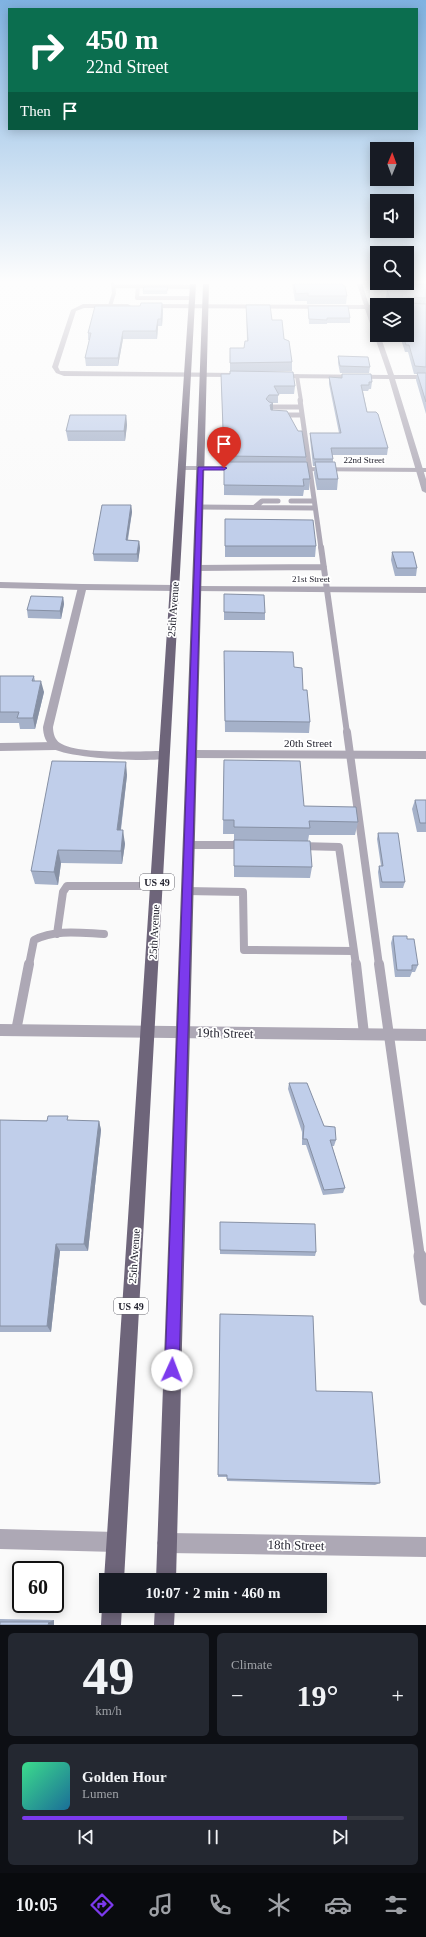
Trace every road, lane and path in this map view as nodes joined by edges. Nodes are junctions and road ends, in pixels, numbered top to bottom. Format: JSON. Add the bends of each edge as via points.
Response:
{"nodes":[{"id":1,"x":57,"y":360,"type":"edge"},
{"id":2,"x":188,"y":360,"type":"edge"},
{"id":3,"x":203,"y":360,"type":"edge"},
{"id":4,"x":385,"y":360,"type":"edge"},
{"id":5,"x":187,"y":375,"type":"junction"},
{"id":6,"x":203,"y":375,"type":"junction"},
{"id":7,"x":243,"y":375,"type":"edge"},
{"id":8,"x":274,"y":376,"type":"edge"},
{"id":9,"x":297,"y":376,"type":"junction"},
{"id":10,"x":391,"y":376,"type":"junction"},
{"id":11,"x":426,"y":377,"type":"edge"},
{"id":12,"x":270,"y":407,"type":"edge"},
{"id":13,"x":301,"y":407,"type":"junction"},
{"id":14,"x":273,"y":415,"type":"edge"},
{"id":15,"x":301,"y":415,"type":"junction"},
{"id":16,"x":182,"y":468,"type":"junction"},
{"id":17,"x":200,"y":468,"type":"junction"},
{"id":18,"x":247,"y":468,"type":"edge"},
{"id":19,"x":286,"y":469,"type":"edge"},
{"id":20,"x":310,"y":469,"type":"junction"},
{"id":21,"x":423,"y":470,"type":"edge"},
{"id":22,"x":426,"y":491,"type":"edge"},
{"id":23,"x":278,"y":501,"type":"dead end"},
{"id":24,"x":292,"y":501,"type":"dead end"},
{"id":25,"x":314,"y":501,"type":"junction"},
{"id":26,"x":198,"y":507,"type":"junction"},
{"id":27,"x":255,"y":508,"type":"junction"},
{"id":28,"x":315,"y":508,"type":"junction"},
{"id":29,"x":324,"y":567,"type":"junction"},
{"id":30,"x":196,"y":568,"type":"junction"},
{"id":31,"x":0,"y":585,"type":"edge"},
{"id":32,"x":82,"y":587,"type":"junction"},
{"id":33,"x":175,"y":588,"type":"junction"},
{"id":34,"x":196,"y":589,"type":"junction"},
{"id":35,"x":327,"y":589,"type":"junction"},
{"id":36,"x":426,"y":590,"type":"edge"},
{"id":37,"x":55,"y":746,"type":"junction"},
{"id":38,"x":0,"y":748,"type":"edge"},
{"id":39,"x":191,"y":754,"type":"junction"},
{"id":40,"x":164,"y":755,"type":"junction"},
{"id":41,"x":349,"y":755,"type":"junction"},
{"id":42,"x":426,"y":755,"type":"edge"},
{"id":43,"x":188,"y":845,"type":"junction"},
{"id":44,"x":251,"y":845,"type":"edge"},
{"id":45,"x":291,"y":846,"type":"edge"},
{"id":46,"x":156,"y":886,"type":"junction"},
{"id":47,"x":186,"y":890,"type":"junction"},
{"id":48,"x":56,"y":934,"type":"junction"},
{"id":49,"x":104,"y":934,"type":"dead end"},
{"id":50,"x":354,"y":951,"type":"junction"},
{"id":51,"x":0,"y":1030,"type":"edge"},
{"id":52,"x":16,"y":1030,"type":"junction"},
{"id":53,"x":148,"y":1032,"type":"junction"},
{"id":54,"x":182,"y":1032,"type":"junction"},
{"id":55,"x":364,"y":1034,"type":"junction"},
{"id":56,"x":390,"y":1035,"type":"junction"},
{"id":57,"x":426,"y":1035,"type":"edge"},
{"id":58,"x":426,"y":1299,"type":"edge"},
{"id":59,"x":0,"y":1539,"type":"edge"},
{"id":60,"x":116,"y":1542,"type":"junction"},
{"id":61,"x":167,"y":1543,"type":"junction"},
{"id":62,"x":426,"y":1547,"type":"edge"},
{"id":63,"x":114,"y":1573,"type":"edge"},
{"id":64,"x":166,"y":1573,"type":"edge"},
{"id":65,"x":112,"y":1613,"type":"edge"},
{"id":66,"x":165,"y":1613,"type":"edge"},
{"id":67,"x":111,"y":1625,"type":"edge"},
{"id":68,"x":164,"y":1625,"type":"edge"}],
"edges":[{"from":1,"to":5,"type":"street","via":[[55,367],[58,372],[64,374]]},
{"from":2,"to":5,"type":"main road","name":"25th Avenue","number":"US 49"},
{"from":3,"to":6,"type":"main road","name":"25th Avenue","number":"US 49"},
{"from":4,"to":10,"type":"street"},
{"from":5,"to":6,"type":"street"},
{"from":5,"to":16,"type":"main road","name":"25th Avenue","number":"US 49"},
{"from":6,"to":7,"type":"street"},
{"from":6,"to":17,"type":"main road","name":"25th Avenue","number":"US 49"},
{"from":8,"to":9,"type":"street"},
{"from":9,"to":10,"type":"street"},
{"from":9,"to":13,"type":"lane"},
{"from":10,"to":11,"type":"street"},
{"from":10,"to":21,"type":"street"},
{"from":12,"to":13,"type":"lane"},
{"from":13,"to":15,"type":"lane"},
{"from":14,"to":15,"type":"lane"},
{"from":15,"to":20,"type":"lane"},
{"from":16,"to":17,"type":"street"},
{"from":16,"to":33,"type":"main road","name":"25th Avenue","number":"US 49"},
{"from":17,"to":18,"type":"street"},
{"from":17,"to":26,"type":"main road","name":"25th Avenue","number":"US 49"},
{"from":19,"to":20,"type":"street","name":"22nd Street"},
{"from":20,"to":21,"type":"street","name":"22nd Street"},
{"from":20,"to":25,"type":"lane"},
{"from":21,"to":22,"type":"street"},
{"from":23,"to":27,"type":"lane","via":[[262,501]]},
{"from":24,"to":25,"type":"lane"},
{"from":25,"to":28,"type":"lane"},
{"from":26,"to":27,"type":"lane"},
{"from":26,"to":30,"type":"main road","name":"25th Avenue","number":"US 49"},
{"from":27,"to":28,"type":"lane"},
{"from":28,"to":29,"type":"lane"},
{"from":29,"to":30,"type":"lane"},
{"from":29,"to":35,"type":"lane"},
{"from":30,"to":34,"type":"main road","name":"25th Avenue","number":"US 49"},
{"from":31,"to":32,"type":"lane"},
{"from":32,"to":33,"type":"street"},
{"from":32,"to":37,"type":"street","via":[[48,727],[48,734]]},
{"from":33,"to":40,"type":"main road","name":"25th Avenue","number":"US 49"},
{"from":34,"to":35,"type":"street","name":"21st Street"},
{"from":34,"to":39,"type":"main road","name":"25th Avenue","number":"US 49"},
{"from":35,"to":36,"type":"street","name":"21st Street"},
{"from":35,"to":41,"type":"lane"},
{"from":37,"to":38,"type":"lane"},
{"from":37,"to":40,"type":"street","via":[[70,752]]},
{"from":39,"to":41,"type":"street","name":"20th Street"},
{"from":39,"to":43,"type":"main road","name":"25th Avenue","number":"US 49"},
{"from":40,"to":46,"type":"main road","name":"25th Avenue","number":"US 49"},
{"from":41,"to":42,"type":"street","name":"20th Street"},
{"from":41,"to":56,"type":"lane"},
{"from":43,"to":44,"type":"lane"},
{"from":43,"to":47,"type":"main road","name":"25th Avenue","number":"US 49"},
{"from":45,"to":50,"type":"lane","via":[[339,847]]},
{"from":46,"to":48,"type":"lane","via":[[67,886],[63,892]]},
{"from":46,"to":53,"type":"main road","name":"25th Avenue","number":"US 49"},
{"from":47,"to":50,"type":"lane","via":[[243,892],[244,950]]},
{"from":47,"to":54,"type":"main road","name":"25th Avenue","number":"US 49"},
{"from":48,"to":49,"type":"lane"},
{"from":48,"to":52,"type":"lane","via":[[41,936],[34,940]]},
{"from":50,"to":55,"type":"lane"},
{"from":51,"to":52,"type":"street","name":"19th Street"},
{"from":52,"to":53,"type":"street","name":"19th Street"},
{"from":53,"to":54,"type":"street","name":"19th Street"},
{"from":53,"to":60,"type":"main road","name":"25th Avenue","number":"US 49"},
{"from":54,"to":55,"type":"street","name":"19th Street"},
{"from":54,"to":61,"type":"main road","name":"25th Avenue","number":"US 49"},
{"from":55,"to":56,"type":"street","name":"19th Street"},
{"from":56,"to":57,"type":"street","name":"19th Street"},
{"from":56,"to":58,"type":"lane"},
{"from":59,"to":60,"type":"street"},
{"from":60,"to":63,"type":"main road","name":"25th Avenue","number":"US 49"},
{"from":61,"to":62,"type":"street","name":"18th Street"},
{"from":61,"to":64,"type":"main road","name":"25th Avenue","number":"US 49"},
{"from":65,"to":67,"type":"main road"},
{"from":66,"to":68,"type":"main road"}]}
